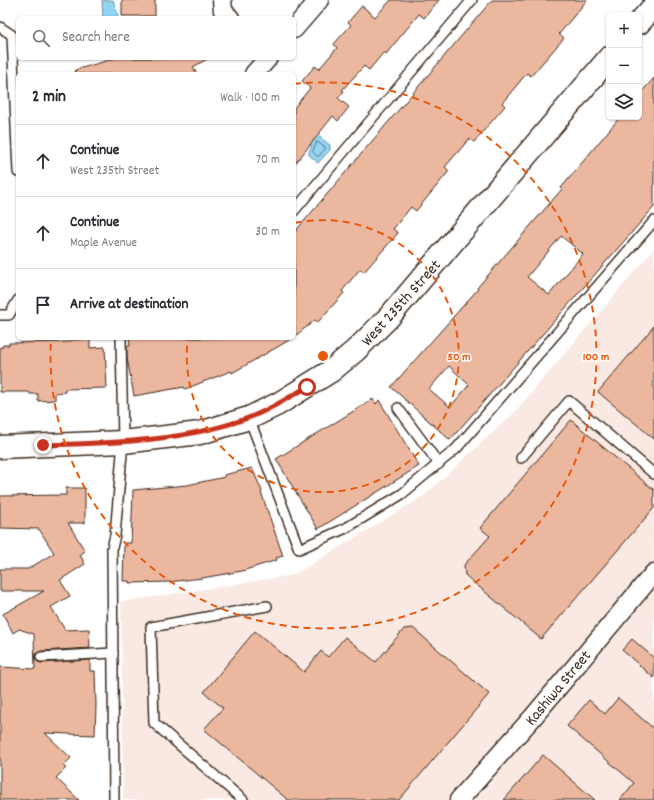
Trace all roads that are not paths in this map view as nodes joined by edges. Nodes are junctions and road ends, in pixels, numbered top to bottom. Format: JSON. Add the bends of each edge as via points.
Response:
{"nodes":[{"id":1,"x":222,"y":0,"type":"edge"},
{"id":2,"x":319,"y":0,"type":"edge"},
{"id":3,"x":472,"y":0,"type":"edge"},
{"id":4,"x":654,"y":6,"type":"edge"},
{"id":5,"x":228,"y":16,"type":"edge"},
{"id":6,"x":642,"y":20,"type":"edge"},
{"id":7,"x":0,"y":27,"type":"edge"},
{"id":8,"x":296,"y":27,"type":"edge"},
{"id":9,"x":266,"y":60,"type":"edge"},
{"id":10,"x":606,"y":62,"type":"edge"},
{"id":11,"x":256,"y":72,"type":"edge"},
{"id":12,"x":16,"y":126,"type":"edge"},
{"id":13,"x":296,"y":209,"type":"edge"},
{"id":14,"x":654,"y":221,"type":"edge"},
{"id":15,"x":14,"y":314,"type":"edge"},
{"id":16,"x":0,"y":315,"type":"edge"},
{"id":17,"x":122,"y":340,"type":"edge"},
{"id":18,"x":398,"y":408,"type":"dead end"},
{"id":19,"x":249,"y":418,"type":"junction"},
{"id":20,"x":123,"y":442,"type":"junction"},
{"id":21,"x":0,"y":447,"type":"edge"},
{"id":22,"x":521,"y":458,"type":"dead end"},
{"id":23,"x":439,"y":464,"type":"junction"},
{"id":24,"x":654,"y":474,"type":"edge"},
{"id":25,"x":654,"y":573,"type":"edge"},
{"id":26,"x":267,"y":606,"type":"dead end"},
{"id":27,"x":113,"y":653,"type":"junction"},
{"id":28,"x":41,"y":657,"type":"dead end"},
{"id":29,"x":114,"y":800,"type":"edge"},
{"id":30,"x":243,"y":800,"type":"edge"},
{"id":31,"x":459,"y":800,"type":"edge"}],
"edges":[{"from":1,"to":5,"type":"street","via":[[223,11]]},
{"from":2,"to":8,"type":"street"},
{"from":3,"to":13,"type":"lane"},
{"from":4,"to":6,"type":"street"},
{"from":7,"to":12,"type":"lane","via":[[12,35]]},
{"from":9,"to":11,"type":"street"},
{"from":10,"to":19,"type":"street","name":"West 235th Street","via":[[389,317],[356,350],[307,387]]},
{"from":14,"to":23,"type":"lane","via":[[456,449]]},
{"from":15,"to":16,"type":"lane"},
{"from":17,"to":20,"type":"lane"},
{"from":18,"to":23,"type":"lane"},
{"from":19,"to":20,"type":"street","name":"West 235th Street","via":[[200,433]]},
{"from":19,"to":23,"type":"lane","via":[[299,549],[346,528],[402,494]]},
{"from":20,"to":21,"type":"street","name":"West 235th Street"},
{"from":20,"to":27,"type":"lane","via":[[112,548]]},
{"from":22,"to":24,"type":"lane","via":[[569,401]]},
{"from":25,"to":31,"type":"street","name":"Kashiwa Street","via":[[533,717]]},
{"from":26,"to":30,"type":"lane","via":[[151,627],[154,723]]},
{"from":27,"to":28,"type":"lane"},
{"from":27,"to":29,"type":"lane"}]}
